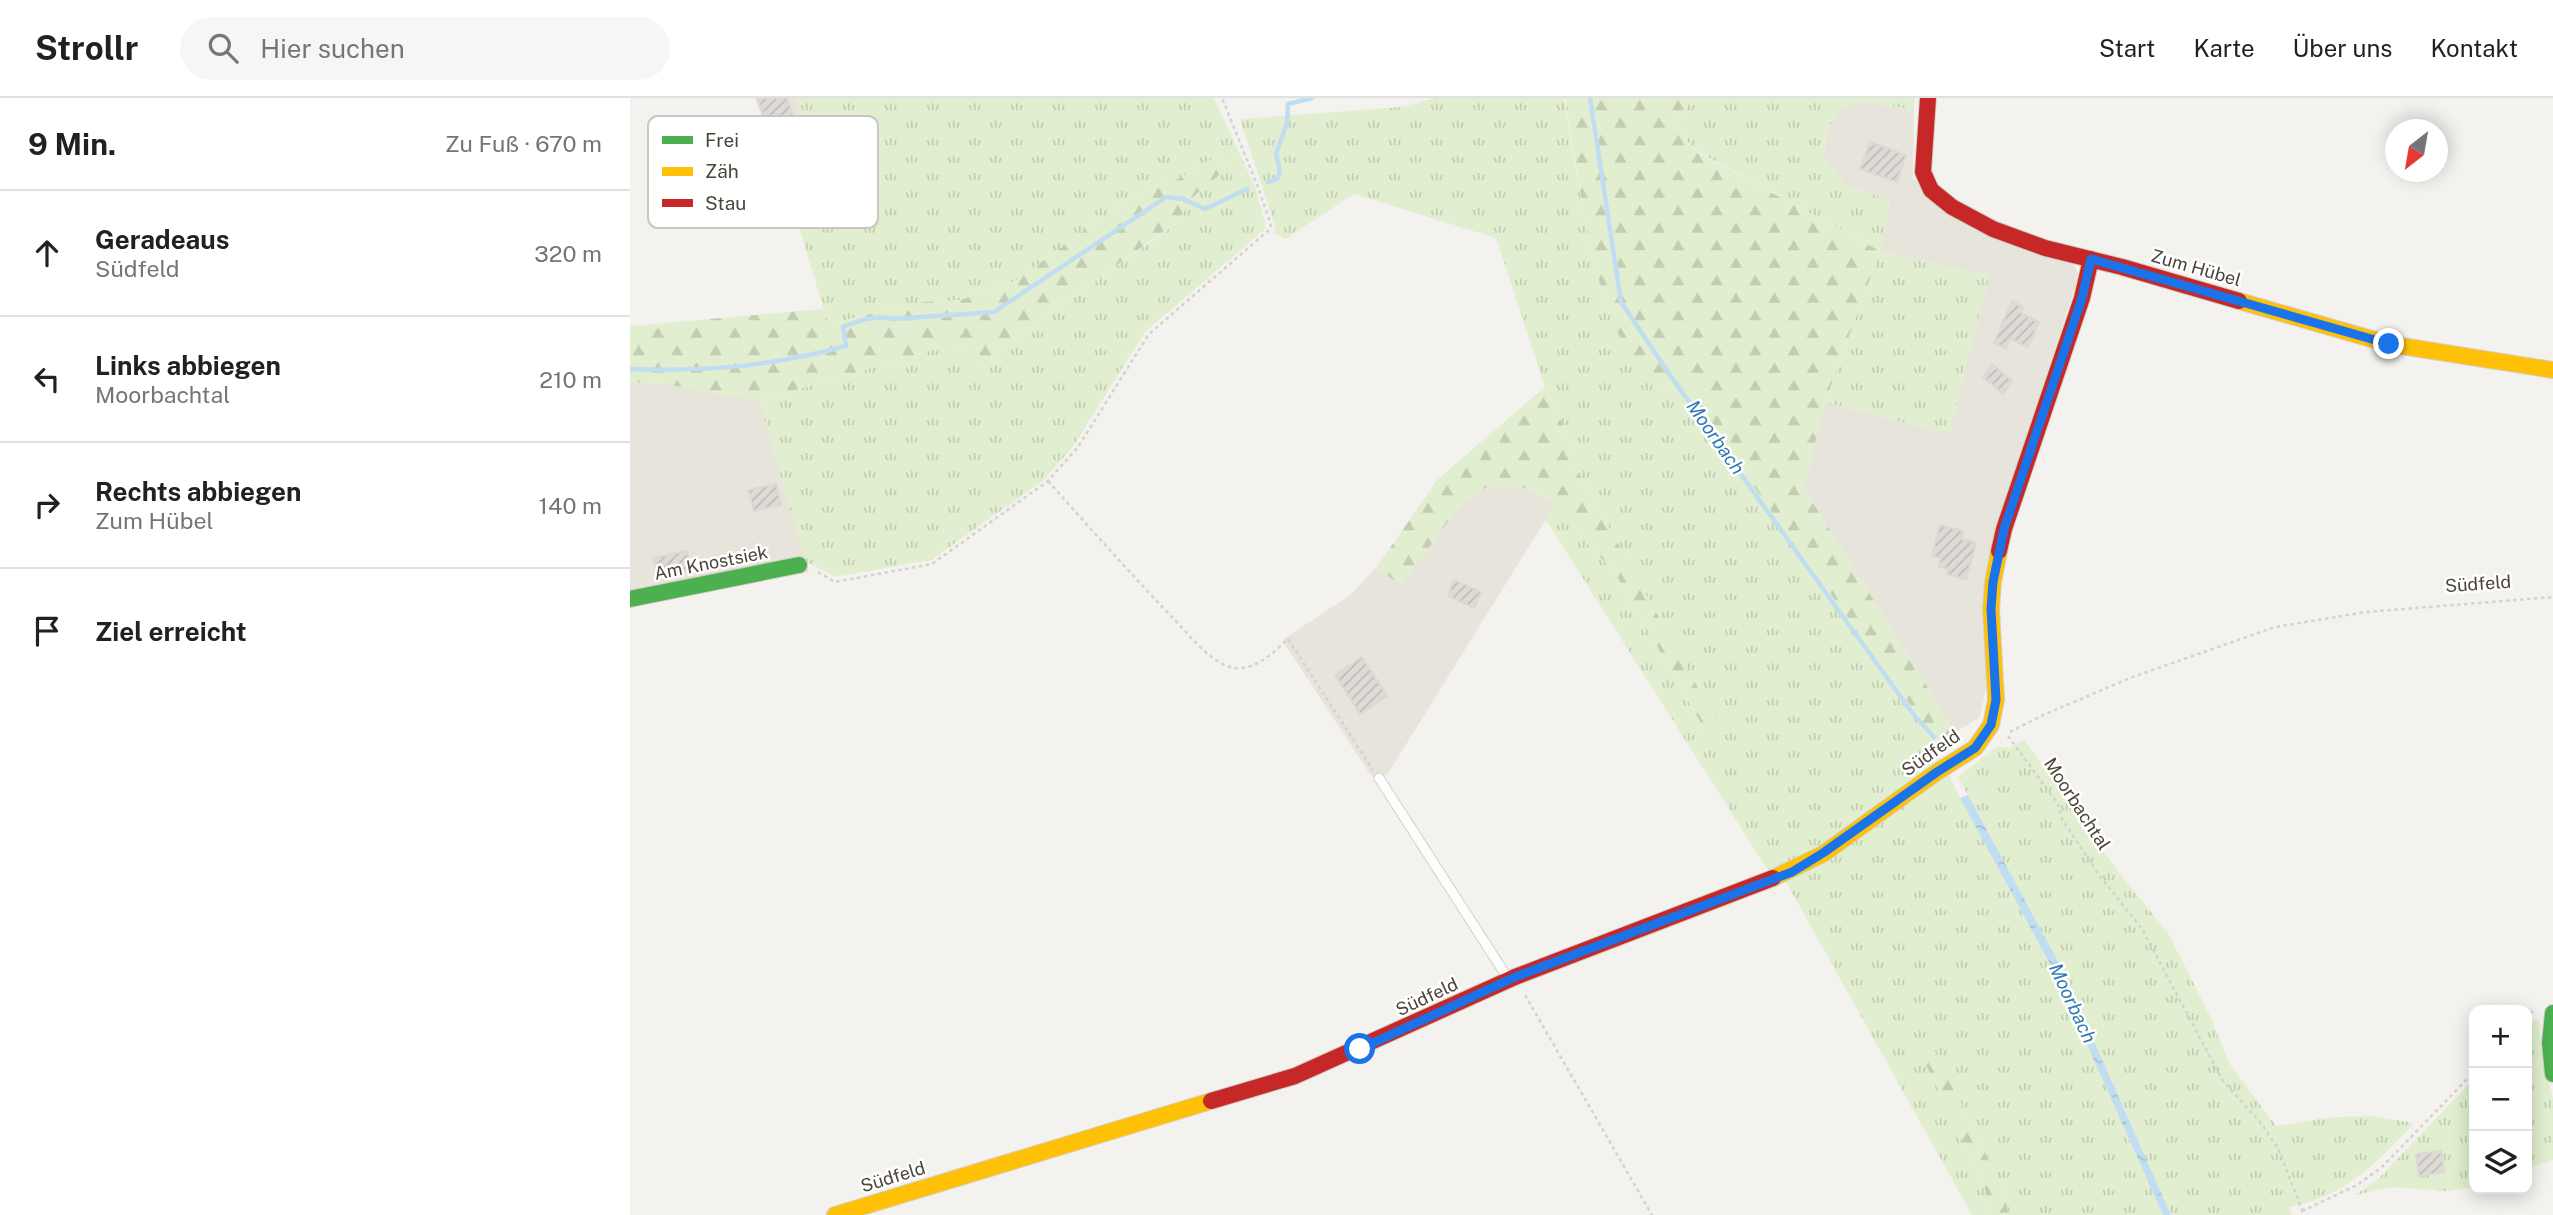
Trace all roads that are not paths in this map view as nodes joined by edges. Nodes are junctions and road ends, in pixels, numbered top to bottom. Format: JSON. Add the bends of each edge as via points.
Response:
{"nodes":[{"id":1,"x":1928,"y":98,"type":"edge"},
{"id":2,"x":2091,"y":259,"type":"junction"},
{"id":3,"x":2553,"y":370,"type":"edge"},
{"id":4,"x":799,"y":565,"type":"road end"},
{"id":5,"x":630,"y":599,"type":"edge"},
{"id":6,"x":1379,"y":778,"type":"road end"},
{"id":7,"x":1512,"y":979,"type":"junction"},
{"id":8,"x":2553,"y":1013,"type":"edge"},
{"id":9,"x":2553,"y":1074,"type":"edge"},
{"id":10,"x":835,"y":1215,"type":"edge"}],
"edges":[{"from":1,"to":2,"type":"street","name":"Zum Hübel","via":[[1923,172],[1931,190],[1993,229]]},
{"from":2,"to":3,"type":"street","name":"Zum Hübel","via":[[2389,344]]},
{"from":2,"to":7,"type":"street","name":"Südfeld","via":[[2004,529],[1991,609],[1996,700],[1991,725],[1975,748],[1792,872]]},
{"from":4,"to":5,"type":"street","name":"Am Knostsiek"},
{"from":6,"to":7,"type":"lane"},
{"from":7,"to":10,"type":"street","name":"Südfeld","via":[[1294,1076]]},
{"from":8,"to":9,"type":"street"}]}
